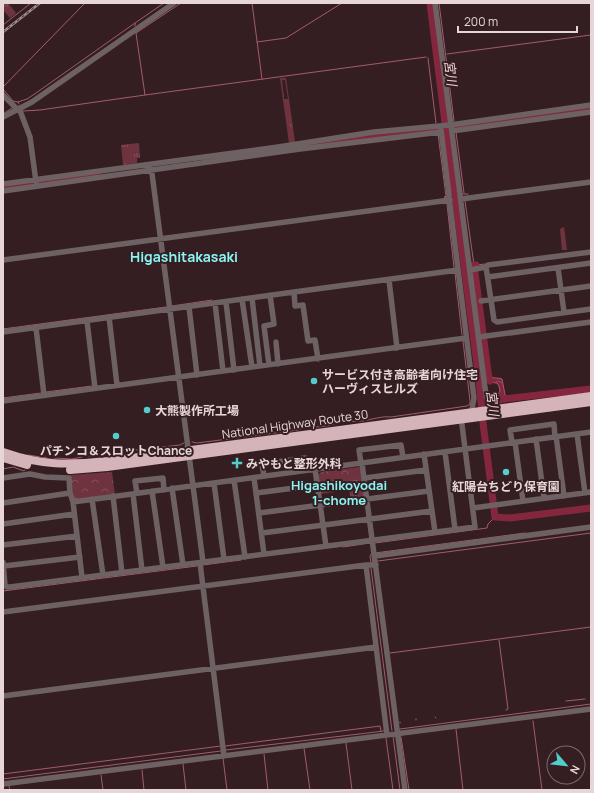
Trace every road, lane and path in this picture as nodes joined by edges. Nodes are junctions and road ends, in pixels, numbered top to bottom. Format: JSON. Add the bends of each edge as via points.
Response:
{"nodes":[{"id":1,"x":174,"y":3,"type":"edge"},
{"id":2,"x":435,"y":3,"type":"edge"},
{"id":3,"x":3,"y":95,"type":"edge"},
{"id":4,"x":591,"y":105,"type":"edge"},
{"id":5,"x":18,"y":109,"type":"junction"},
{"id":6,"x":591,"y":112,"type":"edge"},
{"id":7,"x":3,"y":117,"type":"edge"},
{"id":8,"x":453,"y":127,"type":"junction"},
{"id":9,"x":440,"y":129,"type":"junction"},
{"id":10,"x":151,"y":167,"type":"junction"},
{"id":11,"x":591,"y":182,"type":"edge"},
{"id":12,"x":36,"y":183,"type":"junction"},
{"id":13,"x":3,"y":184,"type":"edge"},
{"id":14,"x":3,"y":191,"type":"edge"},
{"id":15,"x":462,"y":197,"type":"junction"},
{"id":16,"x":448,"y":199,"type":"junction"},
{"id":17,"x":160,"y":238,"type":"junction"},
{"id":18,"x":591,"y":252,"type":"edge"},
{"id":19,"x":3,"y":260,"type":"edge"},
{"id":20,"x":591,"y":263,"type":"edge"},
{"id":21,"x":486,"y":267,"type":"junction"},
{"id":22,"x":558,"y":268,"type":"junction"},
{"id":23,"x":473,"y":269,"type":"junction"},
{"id":24,"x":456,"y":270,"type":"junction"},
{"id":25,"x":488,"y":277,"type":"junction"},
{"id":26,"x":389,"y":280,"type":"junction"},
{"id":27,"x":591,"y":286,"type":"edge"},
{"id":28,"x":561,"y":290,"type":"junction"},
{"id":29,"x":294,"y":292,"type":"junction"},
{"id":30,"x":270,"y":295,"type":"junction"},
{"id":31,"x":252,"y":298,"type":"junction"},
{"id":32,"x":242,"y":300,"type":"junction"},
{"id":33,"x":491,"y":300,"type":"junction"},
{"id":34,"x":481,"y":301,"type":"dead end"},
{"id":35,"x":226,"y":302,"type":"junction"},
{"id":36,"x":215,"y":303,"type":"junction"},
{"id":37,"x":169,"y":307,"type":"junction"},
{"id":38,"x":189,"y":307,"type":"junction"},
{"id":39,"x":591,"y":309,"type":"edge"},
{"id":40,"x":564,"y":312,"type":"junction"},
{"id":41,"x":109,"y":318,"type":"junction"},
{"id":42,"x":87,"y":320,"type":"junction"},
{"id":43,"x":591,"y":322,"type":"edge"},
{"id":44,"x":36,"y":328,"type":"junction"},
{"id":45,"x":3,"y":332,"type":"edge"},
{"id":46,"x":482,"y":337,"type":"junction"},
{"id":47,"x":464,"y":338,"type":"junction"},
{"id":48,"x":276,"y":342,"type":"dead end"},
{"id":49,"x":397,"y":347,"type":"junction"},
{"id":50,"x":318,"y":357,"type":"junction"},
{"id":51,"x":278,"y":362,"type":"junction"},
{"id":52,"x":269,"y":364,"type":"junction"},
{"id":53,"x":260,"y":365,"type":"junction"},
{"id":54,"x":252,"y":366,"type":"junction"},
{"id":55,"x":234,"y":368,"type":"junction"},
{"id":56,"x":223,"y":370,"type":"junction"},
{"id":57,"x":196,"y":373,"type":"junction"},
{"id":58,"x":178,"y":377,"type":"junction"},
{"id":59,"x":117,"y":384,"type":"junction"},
{"id":60,"x":95,"y":386,"type":"junction"},
{"id":61,"x":44,"y":395,"type":"junction"},
{"id":62,"x":591,"y":396,"type":"edge"},
{"id":63,"x":3,"y":400,"type":"edge"},
{"id":64,"x":591,"y":402,"type":"edge"},
{"id":65,"x":489,"y":413,"type":"junction"},
{"id":66,"x":474,"y":415,"type":"junction"},
{"id":67,"x":461,"y":417,"type":"junction"},
{"id":68,"x":591,"y":432,"type":"edge"},
{"id":69,"x":577,"y":434,"type":"junction"},
{"id":70,"x":556,"y":437,"type":"junction"},
{"id":71,"x":536,"y":439,"type":"junction"},
{"id":72,"x":513,"y":442,"type":"junction"},
{"id":73,"x":466,"y":449,"type":"junction"},
{"id":74,"x":3,"y":452,"type":"edge"},
{"id":75,"x":445,"y":452,"type":"junction"},
{"id":76,"x":188,"y":453,"type":"junction"},
{"id":77,"x":424,"y":454,"type":"junction"},
{"id":78,"x":3,"y":458,"type":"edge"},
{"id":79,"x":403,"y":458,"type":"junction"},
{"id":80,"x":362,"y":463,"type":"junction"},
{"id":81,"x":315,"y":469,"type":"junction"},
{"id":82,"x":307,"y":470,"type":"junction"},
{"id":83,"x":426,"y":470,"type":"junction"},
{"id":84,"x":264,"y":476,"type":"junction"},
{"id":85,"x":3,"y":478,"type":"edge"},
{"id":86,"x":254,"y":478,"type":"junction"},
{"id":87,"x":365,"y":478,"type":"junction"},
{"id":88,"x":234,"y":480,"type":"junction"},
{"id":89,"x":214,"y":483,"type":"junction"},
{"id":90,"x":193,"y":485,"type":"junction"},
{"id":91,"x":318,"y":485,"type":"junction"},
{"id":92,"x":172,"y":488,"type":"junction"},
{"id":93,"x":164,"y":490,"type":"junction"},
{"id":94,"x":152,"y":491,"type":"junction"},
{"id":95,"x":429,"y":491,"type":"junction"},
{"id":96,"x":588,"y":492,"type":"edge"},
{"id":97,"x":70,"y":493,"type":"junction"},
{"id":98,"x":256,"y":493,"type":"junction"},
{"id":99,"x":135,"y":494,"type":"junction"},
{"id":100,"x":113,"y":496,"type":"junction"},
{"id":101,"x":564,"y":496,"type":"junction"},
{"id":102,"x":367,"y":498,"type":"junction"},
{"id":103,"x":544,"y":498,"type":"junction"},
{"id":104,"x":92,"y":499,"type":"junction"},
{"id":105,"x":523,"y":501,"type":"junction"},
{"id":106,"x":73,"y":502,"type":"junction"},
{"id":107,"x":3,"y":503,"type":"edge"},
{"id":108,"x":320,"y":505,"type":"junction"},
{"id":109,"x":473,"y":508,"type":"junction"},
{"id":110,"x":432,"y":511,"type":"junction"},
{"id":111,"x":259,"y":513,"type":"junction"},
{"id":112,"x":74,"y":514,"type":"junction"},
{"id":113,"x":369,"y":518,"type":"junction"},
{"id":114,"x":3,"y":524,"type":"edge"},
{"id":115,"x":323,"y":524,"type":"junction"},
{"id":116,"x":591,"y":527,"type":"edge"},
{"id":117,"x":455,"y":529,"type":"junction"},
{"id":118,"x":435,"y":532,"type":"junction"},
{"id":119,"x":262,"y":533,"type":"junction"},
{"id":120,"x":76,"y":536,"type":"junction"},
{"id":121,"x":374,"y":542,"type":"junction"},
{"id":122,"x":3,"y":545,"type":"edge"},
{"id":123,"x":326,"y":546,"type":"junction"},
{"id":124,"x":264,"y":554,"type":"junction"},
{"id":125,"x":375,"y":554,"type":"junction"},
{"id":126,"x":80,"y":557,"type":"junction"},
{"id":127,"x":244,"y":557,"type":"junction"},
{"id":128,"x":224,"y":560,"type":"junction"},
{"id":129,"x":3,"y":564,"type":"edge"},
{"id":130,"x":201,"y":564,"type":"junction"},
{"id":131,"x":183,"y":565,"type":"junction"},
{"id":132,"x":371,"y":565,"type":"junction"},
{"id":133,"x":163,"y":567,"type":"junction"},
{"id":134,"x":142,"y":570,"type":"junction"},
{"id":135,"x":122,"y":573,"type":"junction"},
{"id":136,"x":102,"y":575,"type":"junction"},
{"id":137,"x":82,"y":577,"type":"junction"},
{"id":138,"x":203,"y":584,"type":"junction"},
{"id":139,"x":5,"y":587,"type":"edge"},
{"id":140,"x":3,"y":612,"type":"edge"},
{"id":141,"x":376,"y":648,"type":"junction"},
{"id":142,"x":213,"y":667,"type":"junction"},
{"id":143,"x":3,"y":696,"type":"edge"},
{"id":144,"x":591,"y":709,"type":"edge"},
{"id":145,"x":391,"y":733,"type":"junction"},
{"id":146,"x":224,"y":753,"type":"junction"},
{"id":147,"x":3,"y":784,"type":"edge"},
{"id":148,"x":405,"y":790,"type":"edge"}],
"edges":[{"from":1,"to":5,"type":"street","via":[[32,102]]},
{"from":2,"to":8,"type":"street"},
{"from":3,"to":5,"type":"street"},
{"from":4,"to":8,"type":"street"},
{"from":5,"to":7,"type":"street"},
{"from":5,"to":12,"type":"street","via":[[30,137]]},
{"from":6,"to":8,"type":"street"},
{"from":8,"to":9,"type":"street"},
{"from":8,"to":15,"type":"street"},
{"from":9,"to":10,"type":"street","via":[[374,132]]},
{"from":9,"to":16,"type":"street"},
{"from":10,"to":12,"type":"street"},
{"from":10,"to":17,"type":"street"},
{"from":11,"to":15,"type":"street"},
{"from":12,"to":13,"type":"street"},
{"from":12,"to":14,"type":"street"},
{"from":15,"to":23,"type":"street"},
{"from":16,"to":17,"type":"street"},
{"from":16,"to":24,"type":"street"},
{"from":17,"to":19,"type":"street"},
{"from":17,"to":37,"type":"street"},
{"from":18,"to":21,"type":"street"},
{"from":20,"to":22,"type":"street"},
{"from":21,"to":23,"type":"street"},
{"from":21,"to":25,"type":"street"},
{"from":22,"to":25,"type":"street"},
{"from":22,"to":28,"type":"street"},
{"from":23,"to":46,"type":"street"},
{"from":24,"to":26,"type":"street"},
{"from":24,"to":47,"type":"street"},
{"from":25,"to":33,"type":"street"},
{"from":26,"to":29,"type":"street"},
{"from":26,"to":49,"type":"street"},
{"from":27,"to":28,"type":"street"},
{"from":28,"to":33,"type":"street"},
{"from":28,"to":40,"type":"street"},
{"from":29,"to":30,"type":"street"},
{"from":29,"to":50,"type":"street","via":[[295,306],[303,305],[308,341],[315,340]]},
{"from":30,"to":31,"type":"street"},
{"from":30,"to":52,"type":"street","via":[[274,324],[264,326]]},
{"from":31,"to":32,"type":"street"},
{"from":31,"to":53,"type":"street"},
{"from":32,"to":35,"type":"street"},
{"from":32,"to":54,"type":"street"},
{"from":33,"to":34,"type":"street"},
{"from":33,"to":40,"type":"street","via":[[494,320],[497,322]]},
{"from":35,"to":36,"type":"street"},
{"from":35,"to":55,"type":"street"},
{"from":36,"to":38,"type":"street"},
{"from":36,"to":56,"type":"street"},
{"from":37,"to":38,"type":"street"},
{"from":37,"to":41,"type":"street"},
{"from":37,"to":58,"type":"street"},
{"from":38,"to":57,"type":"street"},
{"from":39,"to":40,"type":"street"},
{"from":41,"to":42,"type":"street"},
{"from":41,"to":59,"type":"street"},
{"from":42,"to":44,"type":"street"},
{"from":42,"to":60,"type":"street"},
{"from":43,"to":46,"type":"street"},
{"from":44,"to":45,"type":"street"},
{"from":44,"to":61,"type":"street"},
{"from":46,"to":65,"type":"street"},
{"from":47,"to":49,"type":"street"},
{"from":47,"to":66,"type":"street","via":[[472,381]]},
{"from":48,"to":51,"type":"street"},
{"from":49,"to":50,"type":"street"},
{"from":50,"to":51,"type":"street"},
{"from":51,"to":52,"type":"street"},
{"from":52,"to":53,"type":"street"},
{"from":53,"to":54,"type":"street"},
{"from":54,"to":55,"type":"street"},
{"from":55,"to":56,"type":"street"},
{"from":56,"to":57,"type":"street"},
{"from":57,"to":58,"type":"street"},
{"from":58,"to":59,"type":"street"},
{"from":58,"to":76,"type":"street"},
{"from":59,"to":60,"type":"street"},
{"from":60,"to":61,"type":"street"},
{"from":61,"to":63,"type":"street"},
{"from":62,"to":65,"type":"highway","name":"National Highway Route 30"},
{"from":64,"to":65,"type":"highway","name":"National Highway Route 30"},
{"from":65,"to":66,"type":"highway","name":"National Highway Route 30"},
{"from":66,"to":67,"type":"highway","name":"National Highway Route 30"},
{"from":67,"to":73,"type":"street"},
{"from":67,"to":76,"type":"highway","name":"National Highway Route 30"},
{"from":68,"to":69,"type":"street"},
{"from":69,"to":70,"type":"street"},
{"from":69,"to":96,"type":"street"},
{"from":70,"to":71,"type":"street"},
{"from":70,"to":72,"type":"street","via":[[554,424],[510,430]]},
{"from":70,"to":101,"type":"street"},
{"from":71,"to":72,"type":"street"},
{"from":71,"to":103,"type":"street"},
{"from":72,"to":73,"type":"street"},
{"from":72,"to":105,"type":"street"},
{"from":73,"to":75,"type":"street"},
{"from":73,"to":109,"type":"street"},
{"from":74,"to":76,"type":"highway","name":"National Highway Route 30","via":[[32,461],[71,465]]},
{"from":75,"to":77,"type":"street"},
{"from":75,"to":117,"type":"street"},
{"from":76,"to":78,"type":"highway","name":"National Highway Route 30","via":[[107,467],[71,470],[37,467]]},
{"from":76,"to":90,"type":"street"},
{"from":77,"to":79,"type":"street"},
{"from":77,"to":83,"type":"street"},
{"from":79,"to":80,"type":"street"},
{"from":79,"to":80,"type":"street","via":[[401,445],[359,450]]},
{"from":80,"to":81,"type":"street"},
{"from":80,"to":87,"type":"street"},
{"from":81,"to":82,"type":"street"},
{"from":81,"to":91,"type":"street"},
{"from":82,"to":84,"type":"street"},
{"from":82,"to":84,"type":"street","via":[[305,458],[262,464]]},
{"from":83,"to":87,"type":"street"},
{"from":83,"to":95,"type":"street"},
{"from":84,"to":86,"type":"street"},
{"from":85,"to":97,"type":"street","via":[[30,474],[69,478]]},
{"from":86,"to":88,"type":"street"},
{"from":86,"to":98,"type":"street"},
{"from":87,"to":102,"type":"street"},
{"from":88,"to":89,"type":"street"},
{"from":88,"to":127,"type":"street"},
{"from":89,"to":90,"type":"street"},
{"from":89,"to":128,"type":"street"},
{"from":90,"to":92,"type":"street"},
{"from":90,"to":130,"type":"street"},
{"from":91,"to":98,"type":"street"},
{"from":91,"to":108,"type":"street"},
{"from":92,"to":93,"type":"street"},
{"from":92,"to":131,"type":"street"},
{"from":93,"to":94,"type":"street"},
{"from":93,"to":99,"type":"street","via":[[163,478],[135,481]]},
{"from":94,"to":99,"type":"street"},
{"from":94,"to":133,"type":"street"},
{"from":95,"to":102,"type":"street"},
{"from":95,"to":110,"type":"street"},
{"from":96,"to":101,"type":"street"},
{"from":97,"to":106,"type":"street"},
{"from":97,"to":107,"type":"street"},
{"from":98,"to":111,"type":"street"},
{"from":99,"to":100,"type":"street"},
{"from":99,"to":134,"type":"street"},
{"from":100,"to":104,"type":"street"},
{"from":100,"to":135,"type":"street"},
{"from":101,"to":103,"type":"street"},
{"from":102,"to":108,"type":"street"},
{"from":102,"to":113,"type":"street"},
{"from":103,"to":105,"type":"street"},
{"from":104,"to":106,"type":"street"},
{"from":104,"to":136,"type":"street"},
{"from":105,"to":109,"type":"street"},
{"from":106,"to":112,"type":"street"},
{"from":108,"to":111,"type":"street"},
{"from":108,"to":115,"type":"street"},
{"from":109,"to":117,"type":"street","via":[[475,527]]},
{"from":110,"to":113,"type":"street"},
{"from":110,"to":118,"type":"street"},
{"from":111,"to":119,"type":"street"},
{"from":112,"to":114,"type":"street"},
{"from":112,"to":120,"type":"street"},
{"from":113,"to":115,"type":"street"},
{"from":113,"to":121,"type":"street"},
{"from":115,"to":119,"type":"street"},
{"from":115,"to":123,"type":"street"},
{"from":116,"to":125,"type":"street"},
{"from":117,"to":118,"type":"street"},
{"from":118,"to":121,"type":"street"},
{"from":119,"to":124,"type":"street"},
{"from":120,"to":122,"type":"street"},
{"from":120,"to":126,"type":"street"},
{"from":121,"to":123,"type":"street"},
{"from":121,"to":125,"type":"street"},
{"from":123,"to":124,"type":"street"},
{"from":124,"to":127,"type":"street"},
{"from":125,"to":132,"type":"street"},
{"from":126,"to":129,"type":"street"},
{"from":126,"to":137,"type":"street"},
{"from":127,"to":128,"type":"street"},
{"from":128,"to":130,"type":"street"},
{"from":129,"to":139,"type":"street"},
{"from":130,"to":131,"type":"street"},
{"from":130,"to":138,"type":"street"},
{"from":131,"to":133,"type":"street"},
{"from":132,"to":138,"type":"street"},
{"from":132,"to":141,"type":"street"},
{"from":132,"to":145,"type":"street"},
{"from":133,"to":134,"type":"street"},
{"from":134,"to":135,"type":"street"},
{"from":135,"to":136,"type":"street"},
{"from":136,"to":137,"type":"street"},
{"from":137,"to":139,"type":"street"},
{"from":138,"to":140,"type":"street"},
{"from":138,"to":142,"type":"street"},
{"from":141,"to":142,"type":"street"},
{"from":141,"to":145,"type":"street"},
{"from":142,"to":143,"type":"street"},
{"from":142,"to":146,"type":"street"},
{"from":144,"to":145,"type":"street"},
{"from":145,"to":146,"type":"street"},
{"from":145,"to":148,"type":"street"},
{"from":146,"to":147,"type":"street"}]}
